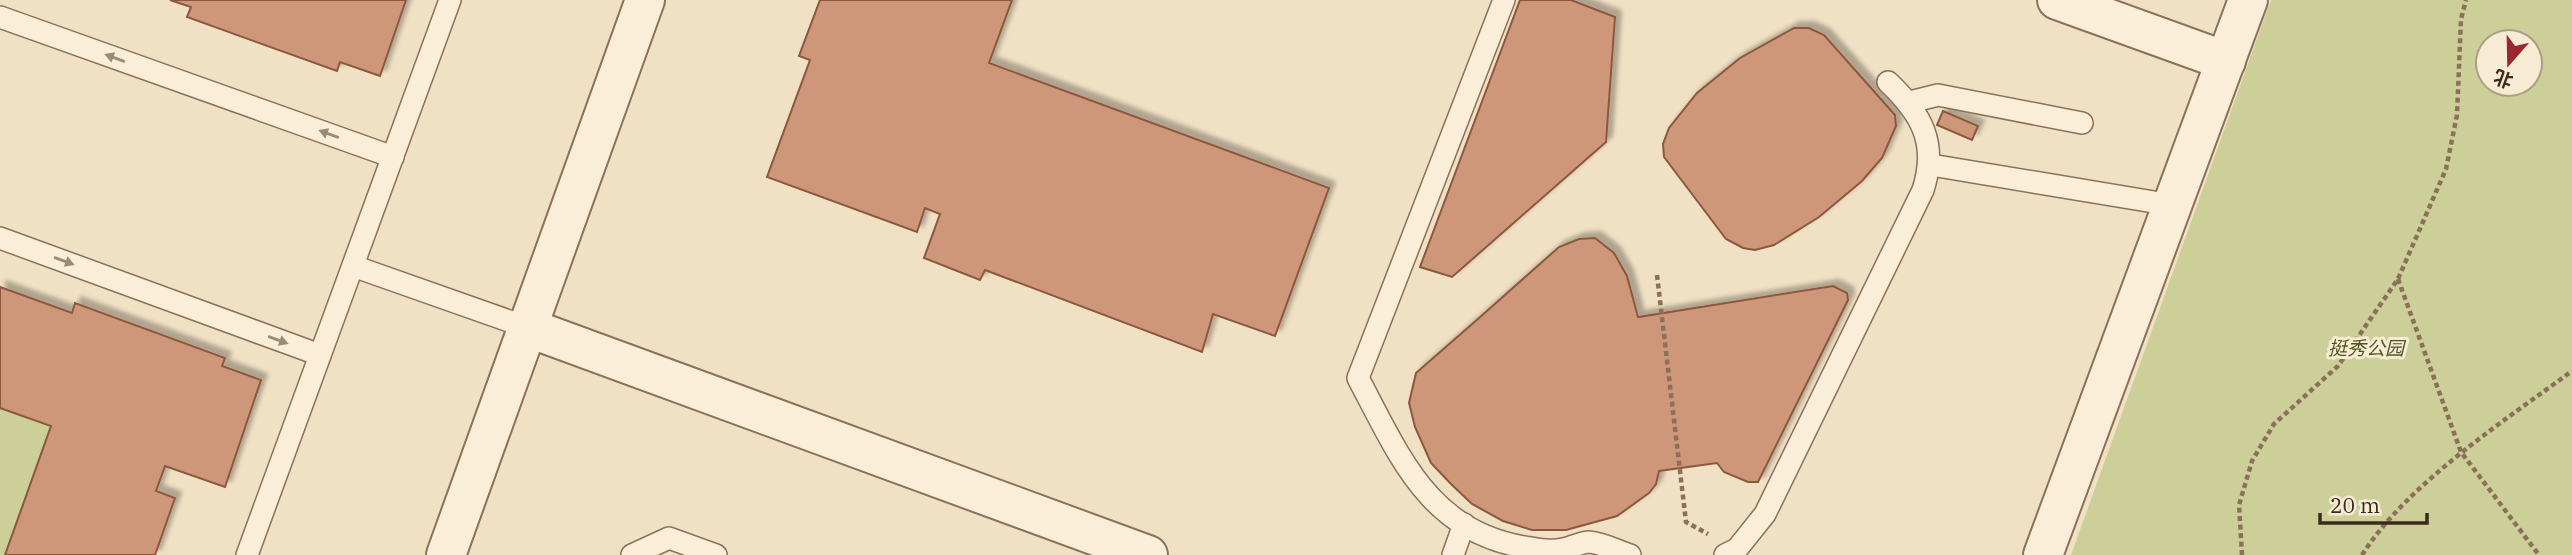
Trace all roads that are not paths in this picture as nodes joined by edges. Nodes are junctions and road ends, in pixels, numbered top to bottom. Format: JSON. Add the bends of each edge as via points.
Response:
{"nodes":[{"id":1,"x":450,"y":0,"type":"edge"},
{"id":2,"x":645,"y":0,"type":"edge"},
{"id":3,"x":1504,"y":0,"type":"edge"},
{"id":4,"x":2057,"y":0,"type":"edge"},
{"id":5,"x":2248,"y":0,"type":"edge"},
{"id":6,"x":0,"y":17,"type":"edge"},
{"id":7,"x":2226,"y":61,"type":"junction"},
{"id":8,"x":1888,"y":82,"type":"dead end"},
{"id":9,"x":1910,"y":103,"type":"junction"},
{"id":10,"x":2082,"y":123,"type":"dead end"},
{"id":11,"x":393,"y":157,"type":"junction"},
{"id":12,"x":1931,"y":165,"type":"junction"},
{"id":13,"x":2172,"y":205,"type":"junction"},
{"id":14,"x":0,"y":238,"type":"edge"},
{"id":15,"x":353,"y":266,"type":"junction"},
{"id":16,"x":529,"y":328,"type":"junction"},
{"id":17,"x":320,"y":355,"type":"junction"},
{"id":18,"x":1464,"y":524,"type":"junction"},
{"id":19,"x":666,"y":546,"type":"edge"},
{"id":20,"x":1530,"y":552,"type":"edge"},
{"id":21,"x":1731,"y":552,"type":"edge"},
{"id":22,"x":247,"y":555,"type":"edge"},
{"id":23,"x":446,"y":555,"type":"edge"},
{"id":24,"x":632,"y":555,"type":"edge"},
{"id":25,"x":716,"y":555,"type":"edge"},
{"id":26,"x":1148,"y":555,"type":"edge"},
{"id":27,"x":1453,"y":555,"type":"edge"},
{"id":28,"x":1630,"y":555,"type":"edge"},
{"id":29,"x":2043,"y":555,"type":"edge"}],
"edges":[{"from":1,"to":11,"type":"lane"},
{"from":2,"to":16,"type":"street"},
{"from":3,"to":18,"type":"lane","via":[[1358,378],[1407,472],[1432,502]]},
{"from":4,"to":7,"type":"street"},
{"from":5,"to":7,"type":"street"},
{"from":11,"to":6,"type":"lane","one_way":true},
{"from":7,"to":13,"type":"street"},
{"from":8,"to":9,"type":"lane"},
{"from":9,"to":10,"type":"lane","via":[[1938,95]]},
{"from":9,"to":12,"type":"lane","via":[[1927,137]]},
{"from":11,"to":15,"type":"lane"},
{"from":12,"to":13,"type":"lane"},
{"from":12,"to":21,"type":"lane","via":[[1923,190],[1765,514]]},
{"from":13,"to":29,"type":"street"},
{"from":14,"to":17,"type":"lane","one_way":true},
{"from":15,"to":16,"type":"lane"},
{"from":15,"to":17,"type":"lane"},
{"from":16,"to":23,"type":"street"},
{"from":16,"to":26,"type":"street"},
{"from":17,"to":22,"type":"lane"},
{"from":18,"to":20,"type":"lane"},
{"from":18,"to":27,"type":"lane"},
{"from":19,"to":24,"type":"lane"},
{"from":19,"to":25,"type":"lane"},
{"from":20,"to":28,"type":"lane","via":[[1589,542]]}]}
